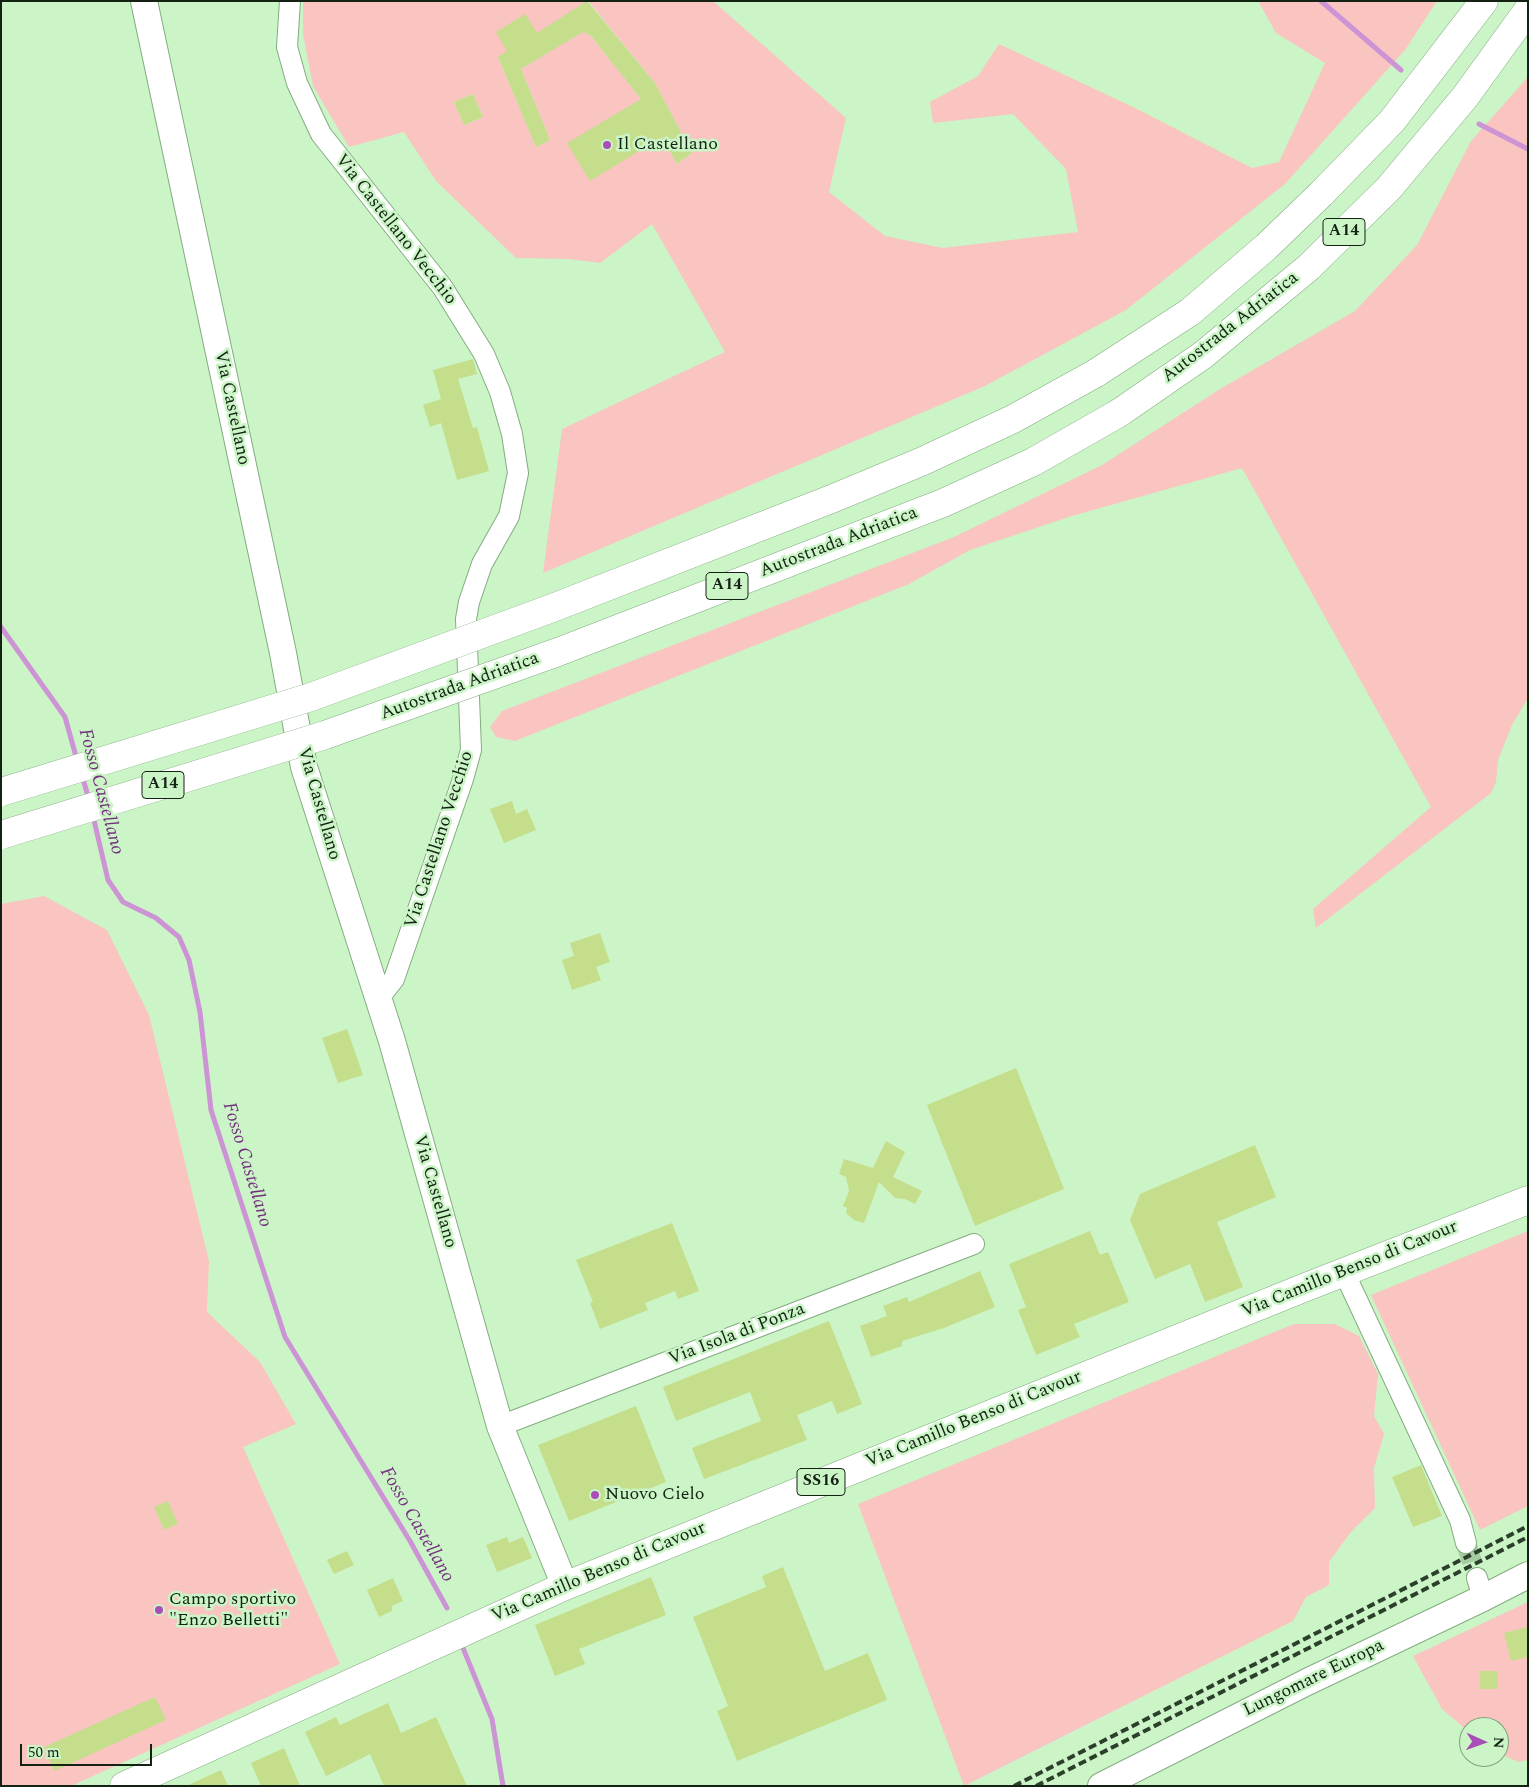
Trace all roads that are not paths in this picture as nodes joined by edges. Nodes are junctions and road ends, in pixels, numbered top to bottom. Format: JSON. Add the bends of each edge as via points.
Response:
{"nodes":[{"id":1,"x":144,"y":1,"type":"edge"},
{"id":2,"x":290,"y":1,"type":"edge"},
{"id":3,"x":1484,"y":1,"type":"edge"},
{"id":4,"x":1528,"y":10,"type":"edge"},
{"id":5,"x":1,"y":792,"type":"edge"},
{"id":6,"x":1,"y":835,"type":"edge"},
{"id":7,"x":379,"y":998,"type":"junction"},
{"id":8,"x":1528,"y":1200,"type":"edge"},
{"id":9,"x":974,"y":1244,"type":"dead end"},
{"id":10,"x":1344,"y":1272,"type":"junction"},
{"id":11,"x":500,"y":1426,"type":"junction"},
{"id":12,"x":1466,"y":1543,"type":"tunnel mouth"},
{"id":13,"x":1528,"y":1575,"type":"edge"},
{"id":14,"x":565,"y":1586,"type":"junction"},
{"id":15,"x":124,"y":1786,"type":"edge"},
{"id":16,"x":1101,"y":1786,"type":"edge"}],
"edges":[{"from":1,"to":7,"type":"street","name":"Via Castellano","via":[[274,607],[304,767]]},
{"from":2,"to":7,"type":"street","name":"Via Castellano Vecchio","via":[[287,47],[297,83],[321,134],[444,288],[484,354],[500,392],[512,434],[518,473],[509,516],[482,564],[466,618],[471,750],[394,979]]},
{"from":3,"to":5,"type":"main road","number":"A14","bridge":true,"via":[[1392,121],[1266,247],[1190,312],[1096,373],[1013,419],[834,498],[555,608],[311,697]]},
{"from":4,"to":6,"type":"main road","name":"Autostrada Adriatica","number":"A14","bridge":true,"via":[[1465,97],[1389,188],[1316,260],[1203,355],[1119,413],[1033,462],[943,503],[558,652],[325,735]]},
{"from":7,"to":11,"type":"street","name":"Via Castellano"},
{"from":8,"to":10,"type":"main road","name":"Via Camillo Benso di Cavour","number":"SS16"},
{"from":9,"to":11,"type":"street","name":"Via Isola di Ponza"},
{"from":10,"to":12,"type":"street","via":[[1460,1520]]},
{"from":10,"to":14,"type":"main road","name":"Via Camillo Benso di Cavour","number":"SS16"},
{"from":11,"to":14,"type":"street","name":"Via Castellano"},
{"from":13,"to":16,"type":"street","name":"Lungomare Europa","via":[[1480,1588],[1307,1682]]},
{"from":14,"to":15,"type":"main road","name":"Via Camillo Benso di Cavour","number":"SS16"}]}
